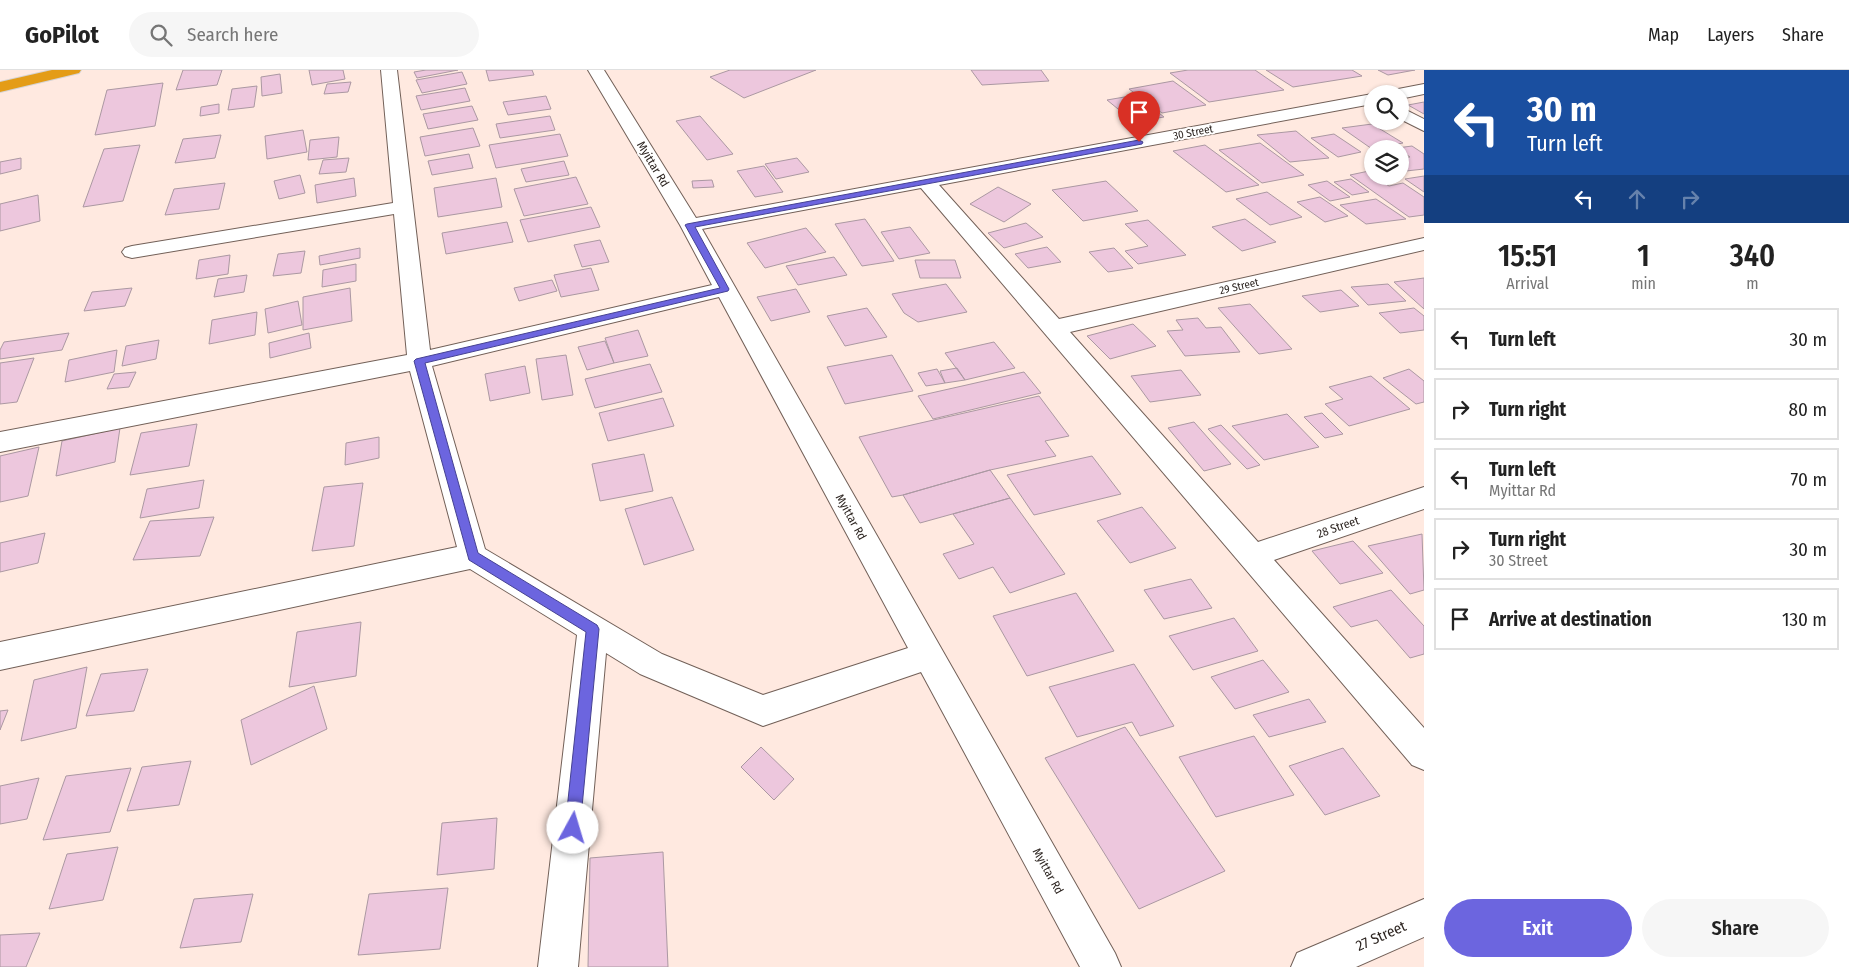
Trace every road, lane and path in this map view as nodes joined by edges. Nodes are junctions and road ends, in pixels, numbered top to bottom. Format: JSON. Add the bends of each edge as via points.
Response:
{"nodes":[{"id":1,"x":73,"y":70,"type":"edge"},
{"id":2,"x":390,"y":70,"type":"edge"},
{"id":3,"x":596,"y":70,"type":"edge"},
{"id":4,"x":0,"y":87,"type":"edge"},
{"id":5,"x":1424,"y":89,"type":"edge"},
{"id":6,"x":1409,"y":92,"type":"edge"},
{"id":7,"x":1364,"y":100,"type":"edge"},
{"id":8,"x":1409,"y":117,"type":"edge"},
{"id":9,"x":1424,"y":126,"type":"edge"},
{"id":10,"x":926,"y":182,"type":"junction"},
{"id":11,"x":404,"y":207,"type":"junction"},
{"id":12,"x":690,"y":225,"type":"junction"},
{"id":13,"x":1424,"y":244,"type":"edge"},
{"id":14,"x":132,"y":252,"type":"dead end"},
{"id":15,"x":725,"y":289,"type":"junction"},
{"id":16,"x":1054,"y":328,"type":"junction"},
{"id":17,"x":419,"y":361,"type":"junction"},
{"id":18,"x":0,"y":442,"type":"edge"},
{"id":19,"x":1424,"y":498,"type":"edge"},
{"id":20,"x":473,"y":556,"type":"junction"},
{"id":21,"x":1252,"y":556,"type":"junction"},
{"id":22,"x":593,"y":629,"type":"junction"},
{"id":23,"x":928,"y":655,"type":"junction"},
{"id":24,"x":0,"y":656,"type":"edge"},
{"id":25,"x":1424,"y":753,"type":"edge"},
{"id":26,"x":1424,"y":918,"type":"edge"},
{"id":27,"x":558,"y":967,"type":"edge"},
{"id":28,"x":1101,"y":967,"type":"edge"},
{"id":29,"x":1311,"y":967,"type":"edge"}],
"edges":[{"from":1,"to":4,"type":"highway"},
{"from":2,"to":11,"type":"street"},
{"from":3,"to":12,"type":"street","name":"Myittar Rd"},
{"from":5,"to":6,"type":"street"},
{"from":7,"to":10,"type":"street","name":"30 Street"},
{"from":8,"to":9,"type":"street"},
{"from":10,"to":12,"type":"street","name":"30 Street"},
{"from":10,"to":16,"type":"street"},
{"from":11,"to":14,"type":"street"},
{"from":11,"to":17,"type":"street"},
{"from":12,"to":15,"type":"street","name":"Myittar Rd"},
{"from":13,"to":16,"type":"street","name":"29 Street"},
{"from":15,"to":17,"type":"street"},
{"from":15,"to":23,"type":"street","name":"Myittar Rd"},
{"from":16,"to":21,"type":"street"},
{"from":17,"to":18,"type":"street"},
{"from":17,"to":20,"type":"street"},
{"from":19,"to":21,"type":"street","name":"28 Street"},
{"from":20,"to":22,"type":"street"},
{"from":20,"to":24,"type":"street"},
{"from":21,"to":25,"type":"street"},
{"from":22,"to":23,"type":"street","via":[[651,664],[762,711]]},
{"from":22,"to":27,"type":"street"},
{"from":23,"to":28,"type":"street","name":"Myittar Rd"},
{"from":26,"to":29,"type":"street","name":"27 Street"}]}
